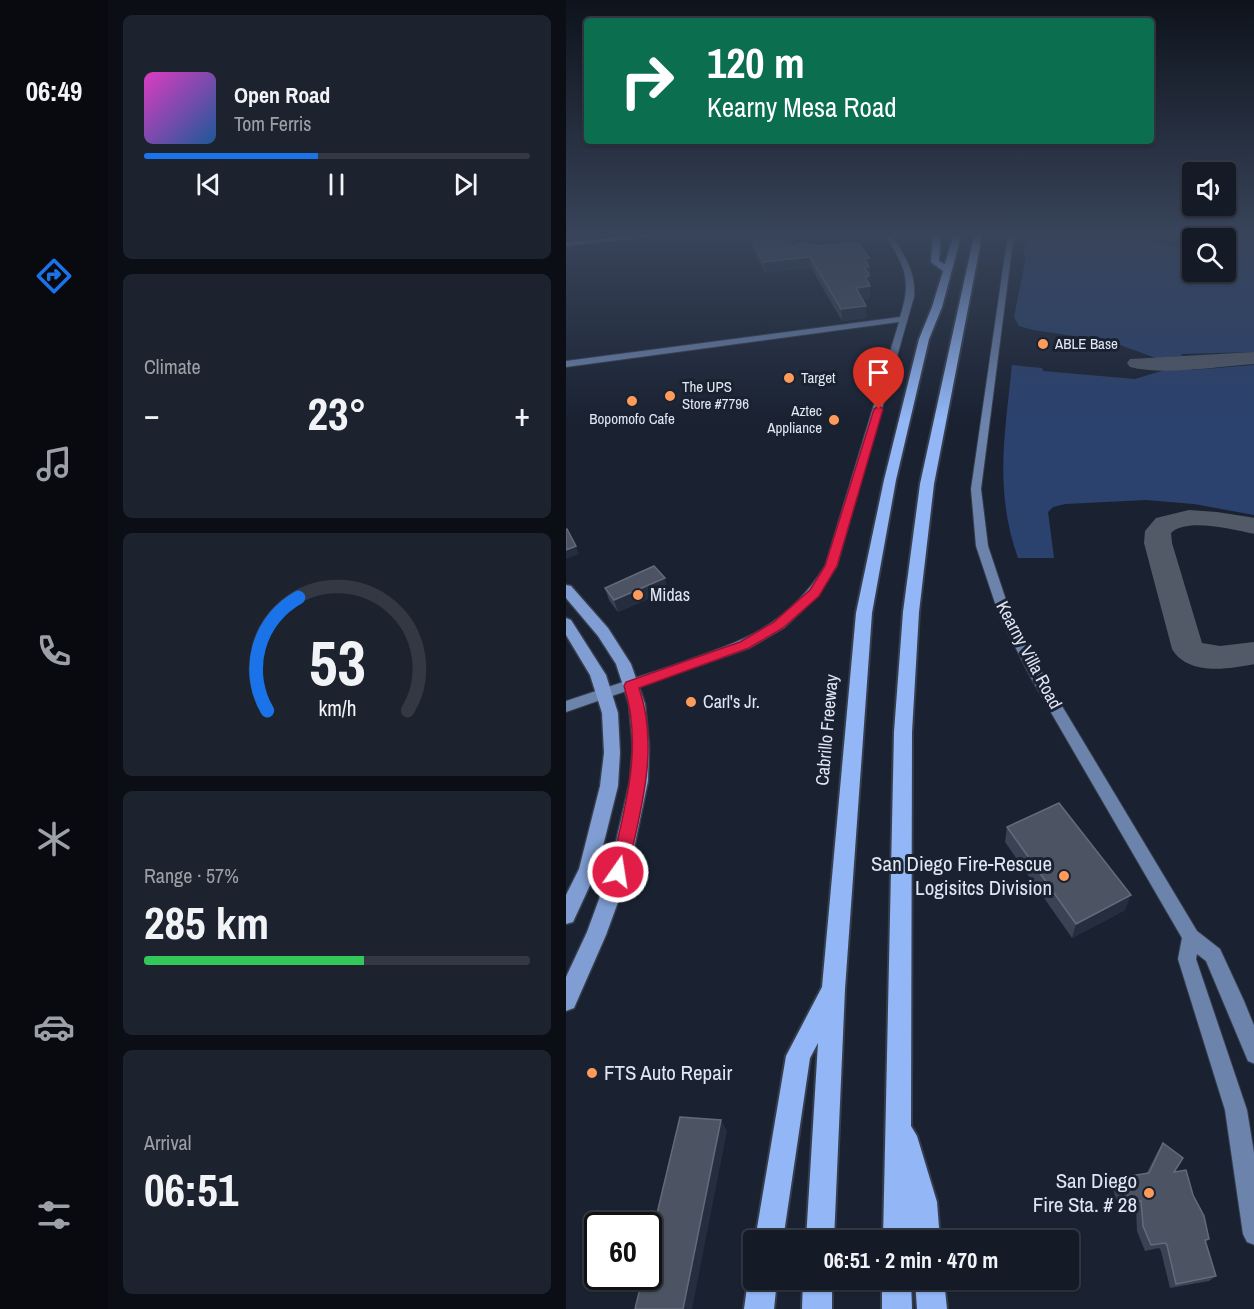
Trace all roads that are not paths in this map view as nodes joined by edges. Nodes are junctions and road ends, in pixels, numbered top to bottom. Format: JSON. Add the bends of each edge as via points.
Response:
{"nodes":[{"id":1,"x":908,"y":297,"type":"edge"},
{"id":2,"x":939,"y":297,"type":"edge"},
{"id":3,"x":967,"y":297,"type":"edge"},
{"id":4,"x":1002,"y":297,"type":"edge"},
{"id":5,"x":902,"y":319,"type":"junction"},
{"id":6,"x":842,"y":327,"type":"junction"},
{"id":7,"x":895,"y":344,"type":"junction"},
{"id":8,"x":566,"y":364,"type":"edge"},
{"id":9,"x":566,"y":589,"type":"edge"},
{"id":10,"x":566,"y":623,"type":"edge"},
{"id":11,"x":631,"y":686,"type":"junction"},
{"id":12,"x":604,"y":695,"type":"junction"},
{"id":13,"x":566,"y":707,"type":"edge"},
{"id":14,"x":566,"y":915,"type":"edge"},
{"id":15,"x":1191,"y":937,"type":"junction"},
{"id":16,"x":833,"y":988,"type":"junction"},
{"id":17,"x":566,"y":1000,"type":"edge"},
{"id":18,"x":1254,"y":1054,"type":"edge"},
{"id":19,"x":899,"y":1117,"type":"junction"},
{"id":20,"x":771,"y":1230,"type":"edge"},
{"id":21,"x":821,"y":1230,"type":"edge"},
{"id":22,"x":898,"y":1230,"type":"edge"},
{"id":23,"x":925,"y":1230,"type":"edge"},
{"id":24,"x":1254,"y":1234,"type":"edge"},
{"id":25,"x":762,"y":1290,"type":"edge"},
{"id":26,"x":817,"y":1290,"type":"edge"},
{"id":27,"x":897,"y":1290,"type":"edge"},
{"id":28,"x":931,"y":1290,"type":"edge"},
{"id":29,"x":759,"y":1309,"type":"edge"},
{"id":30,"x":816,"y":1309,"type":"edge"},
{"id":31,"x":897,"y":1309,"type":"edge"},
{"id":32,"x":932,"y":1309,"type":"edge"}],
"edges":[{"from":1,"to":5,"type":"main road"},
{"from":2,"to":16,"type":"highway","name":"Cabrillo Freeway","via":[[924,339],[893,469],[864,613]]},
{"from":3,"to":19,"type":"highway","via":[[928,484],[911,612],[903,732]]},
{"from":4,"to":15,"type":"main road","name":"Kearny Villa Road","via":[[976,489],[982,546],[1005,615],[1038,678]]},
{"from":5,"to":6,"type":"main road"},
{"from":5,"to":7,"type":"main road"},
{"from":6,"to":7,"type":"main road","via":[[884,328],[893,333]]},
{"from":6,"to":8,"type":"main road"},
{"from":7,"to":11,"type":"main road","via":[[831,566],[814,593],[779,625],[745,645]]},
{"from":9,"to":11,"type":"main road","via":[[604,632]]},
{"from":10,"to":12,"type":"main road","via":[[598,674]]},
{"from":11,"to":12,"type":"main road"},
{"from":11,"to":17,"type":"main road","via":[[637,704],[641,747],[639,781],[618,872],[596,936]]},
{"from":12,"to":13,"type":"main road"},
{"from":12,"to":14,"type":"main road","via":[[610,713],[609,786],[588,870]]},
{"from":15,"to":18,"type":"main road","name":"Kearny Villa Road","via":[[1213,955]]},
{"from":15,"to":24,"type":"main road","via":[[1187,959],[1236,1110]]},
{"from":16,"to":20,"type":"highway","via":[[798,1056]]},
{"from":16,"to":21,"type":"highway","name":"Cabrillo Freeway"},
{"from":19,"to":22,"type":"highway"},
{"from":19,"to":23,"type":"highway","via":[[923,1202]]},
{"from":25,"to":29,"type":"highway"},
{"from":26,"to":30,"type":"highway"},
{"from":27,"to":31,"type":"highway"},
{"from":28,"to":32,"type":"highway"}]}
